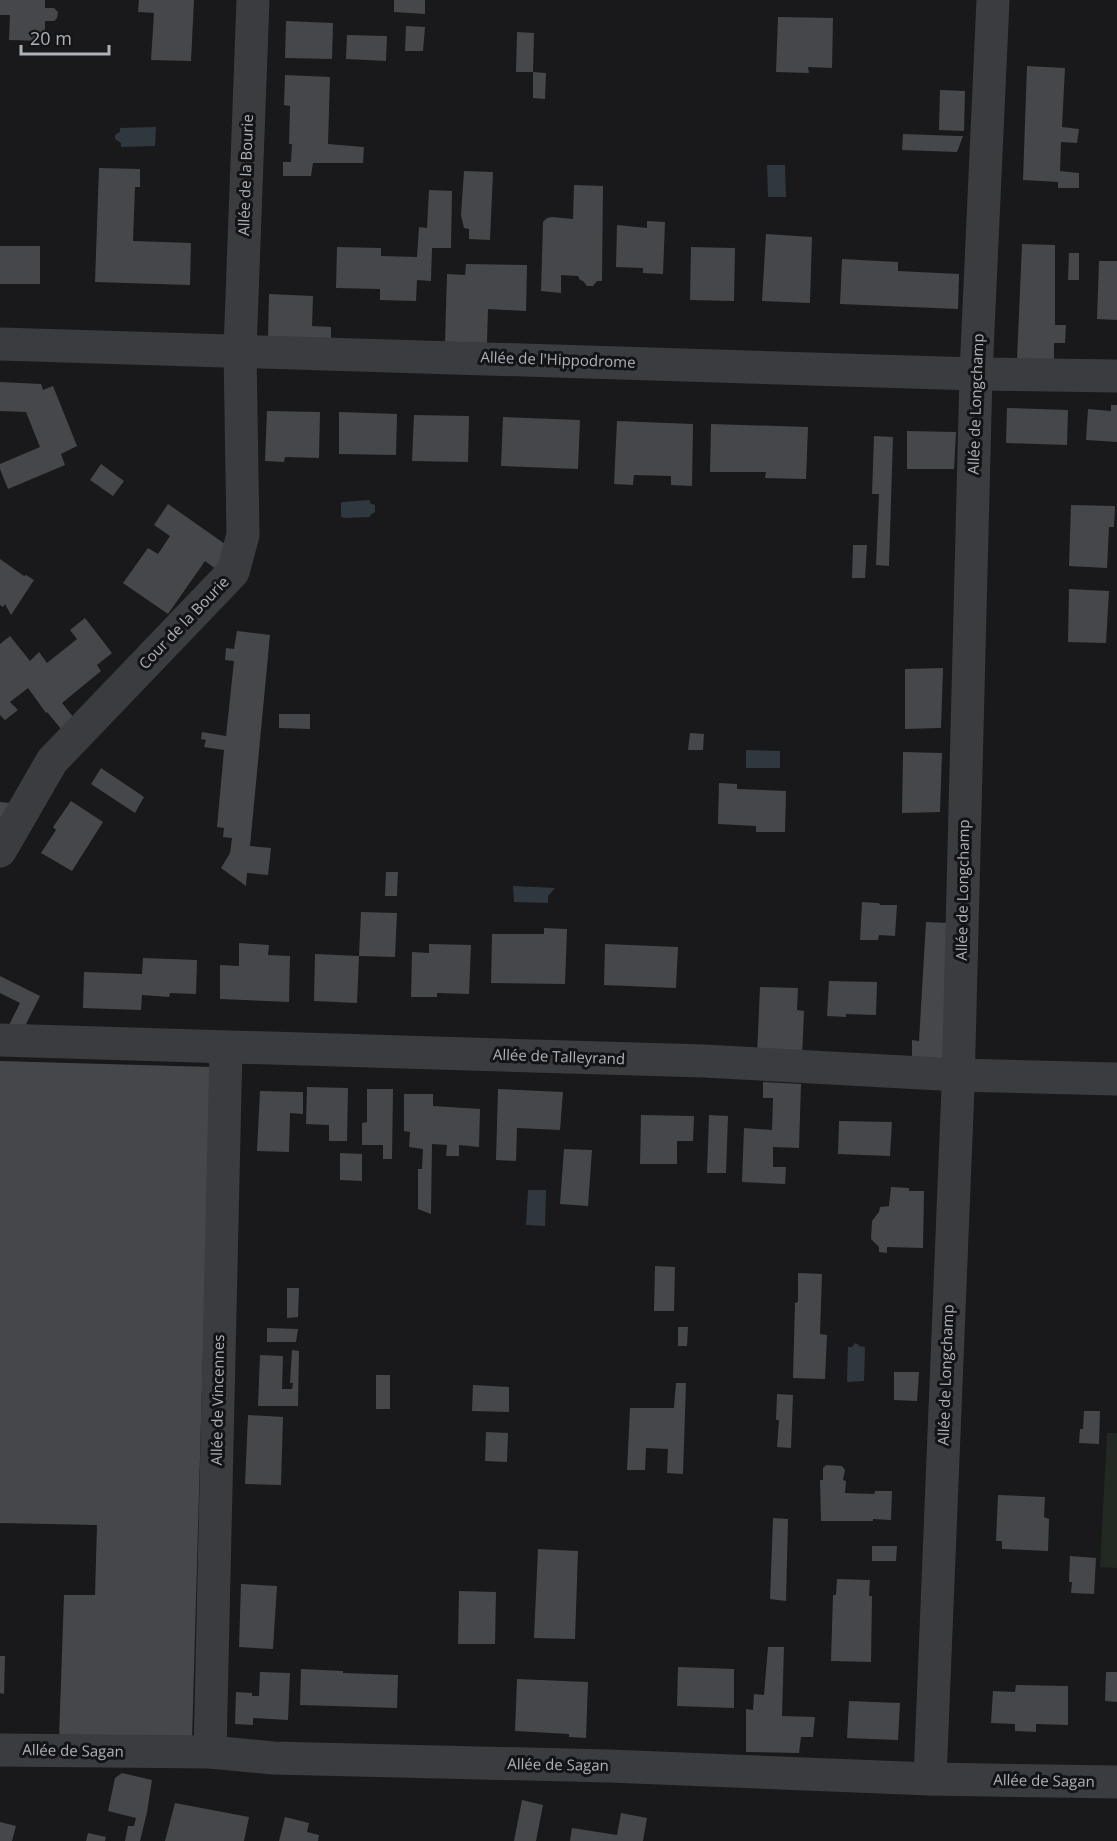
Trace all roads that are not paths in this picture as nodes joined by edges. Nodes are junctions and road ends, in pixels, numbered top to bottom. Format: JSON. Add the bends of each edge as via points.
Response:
{"nodes":[{"id":1,"x":253,"y":0,"type":"edge"},
{"id":2,"x":993,"y":0,"type":"edge"},
{"id":3,"x":0,"y":344,"type":"edge"},
{"id":4,"x":240,"y":350,"type":"junction"},
{"id":5,"x":976,"y":374,"type":"junction"},
{"id":6,"x":1117,"y":376,"type":"edge"},
{"id":7,"x":0,"y":852,"type":"edge"},
{"id":8,"x":0,"y":1040,"type":"edge"},
{"id":9,"x":226,"y":1047,"type":"junction"},
{"id":10,"x":958,"y":1075,"type":"junction"},
{"id":11,"x":1117,"y":1079,"type":"edge"},
{"id":12,"x":0,"y":1750,"type":"edge"},
{"id":13,"x":210,"y":1752,"type":"junction"},
{"id":14,"x":930,"y":1779,"type":"junction"},
{"id":15,"x":1117,"y":1782,"type":"edge"}],
"edges":[{"from":1,"to":4,"type":"street","name":"Allée de la Bourie"},
{"from":2,"to":5,"type":"street","name":"Allée de Longchamp"},
{"from":3,"to":4,"type":"street","name":"Allée de l'Hippodrome"},
{"from":4,"to":5,"type":"street","name":"Allée de l'Hippodrome"},
{"from":4,"to":7,"type":"street","name":"Cour de la Bourie","via":[[243,535],[233,572],[52,762]]},
{"from":5,"to":6,"type":"street","name":"Allée de l'Hippodrome"},
{"from":5,"to":10,"type":"street","name":"Allée de Longchamp"},
{"from":8,"to":9,"type":"street","name":"Allée de Talleyrand"},
{"from":9,"to":10,"type":"street","name":"Allée de Talleyrand","via":[[704,1061]]},
{"from":9,"to":13,"type":"street","name":"Allée de Vincennes"},
{"from":10,"to":11,"type":"street","name":"Allée de Talleyrand"},
{"from":10,"to":14,"type":"street","name":"Allée de Longchamp"},
{"from":12,"to":13,"type":"street","name":"Allée de Sagan"},
{"from":13,"to":14,"type":"street","name":"Allée de Sagan","via":[[284,1758]]},
{"from":14,"to":15,"type":"street","name":"Allée de Sagan"}]}
